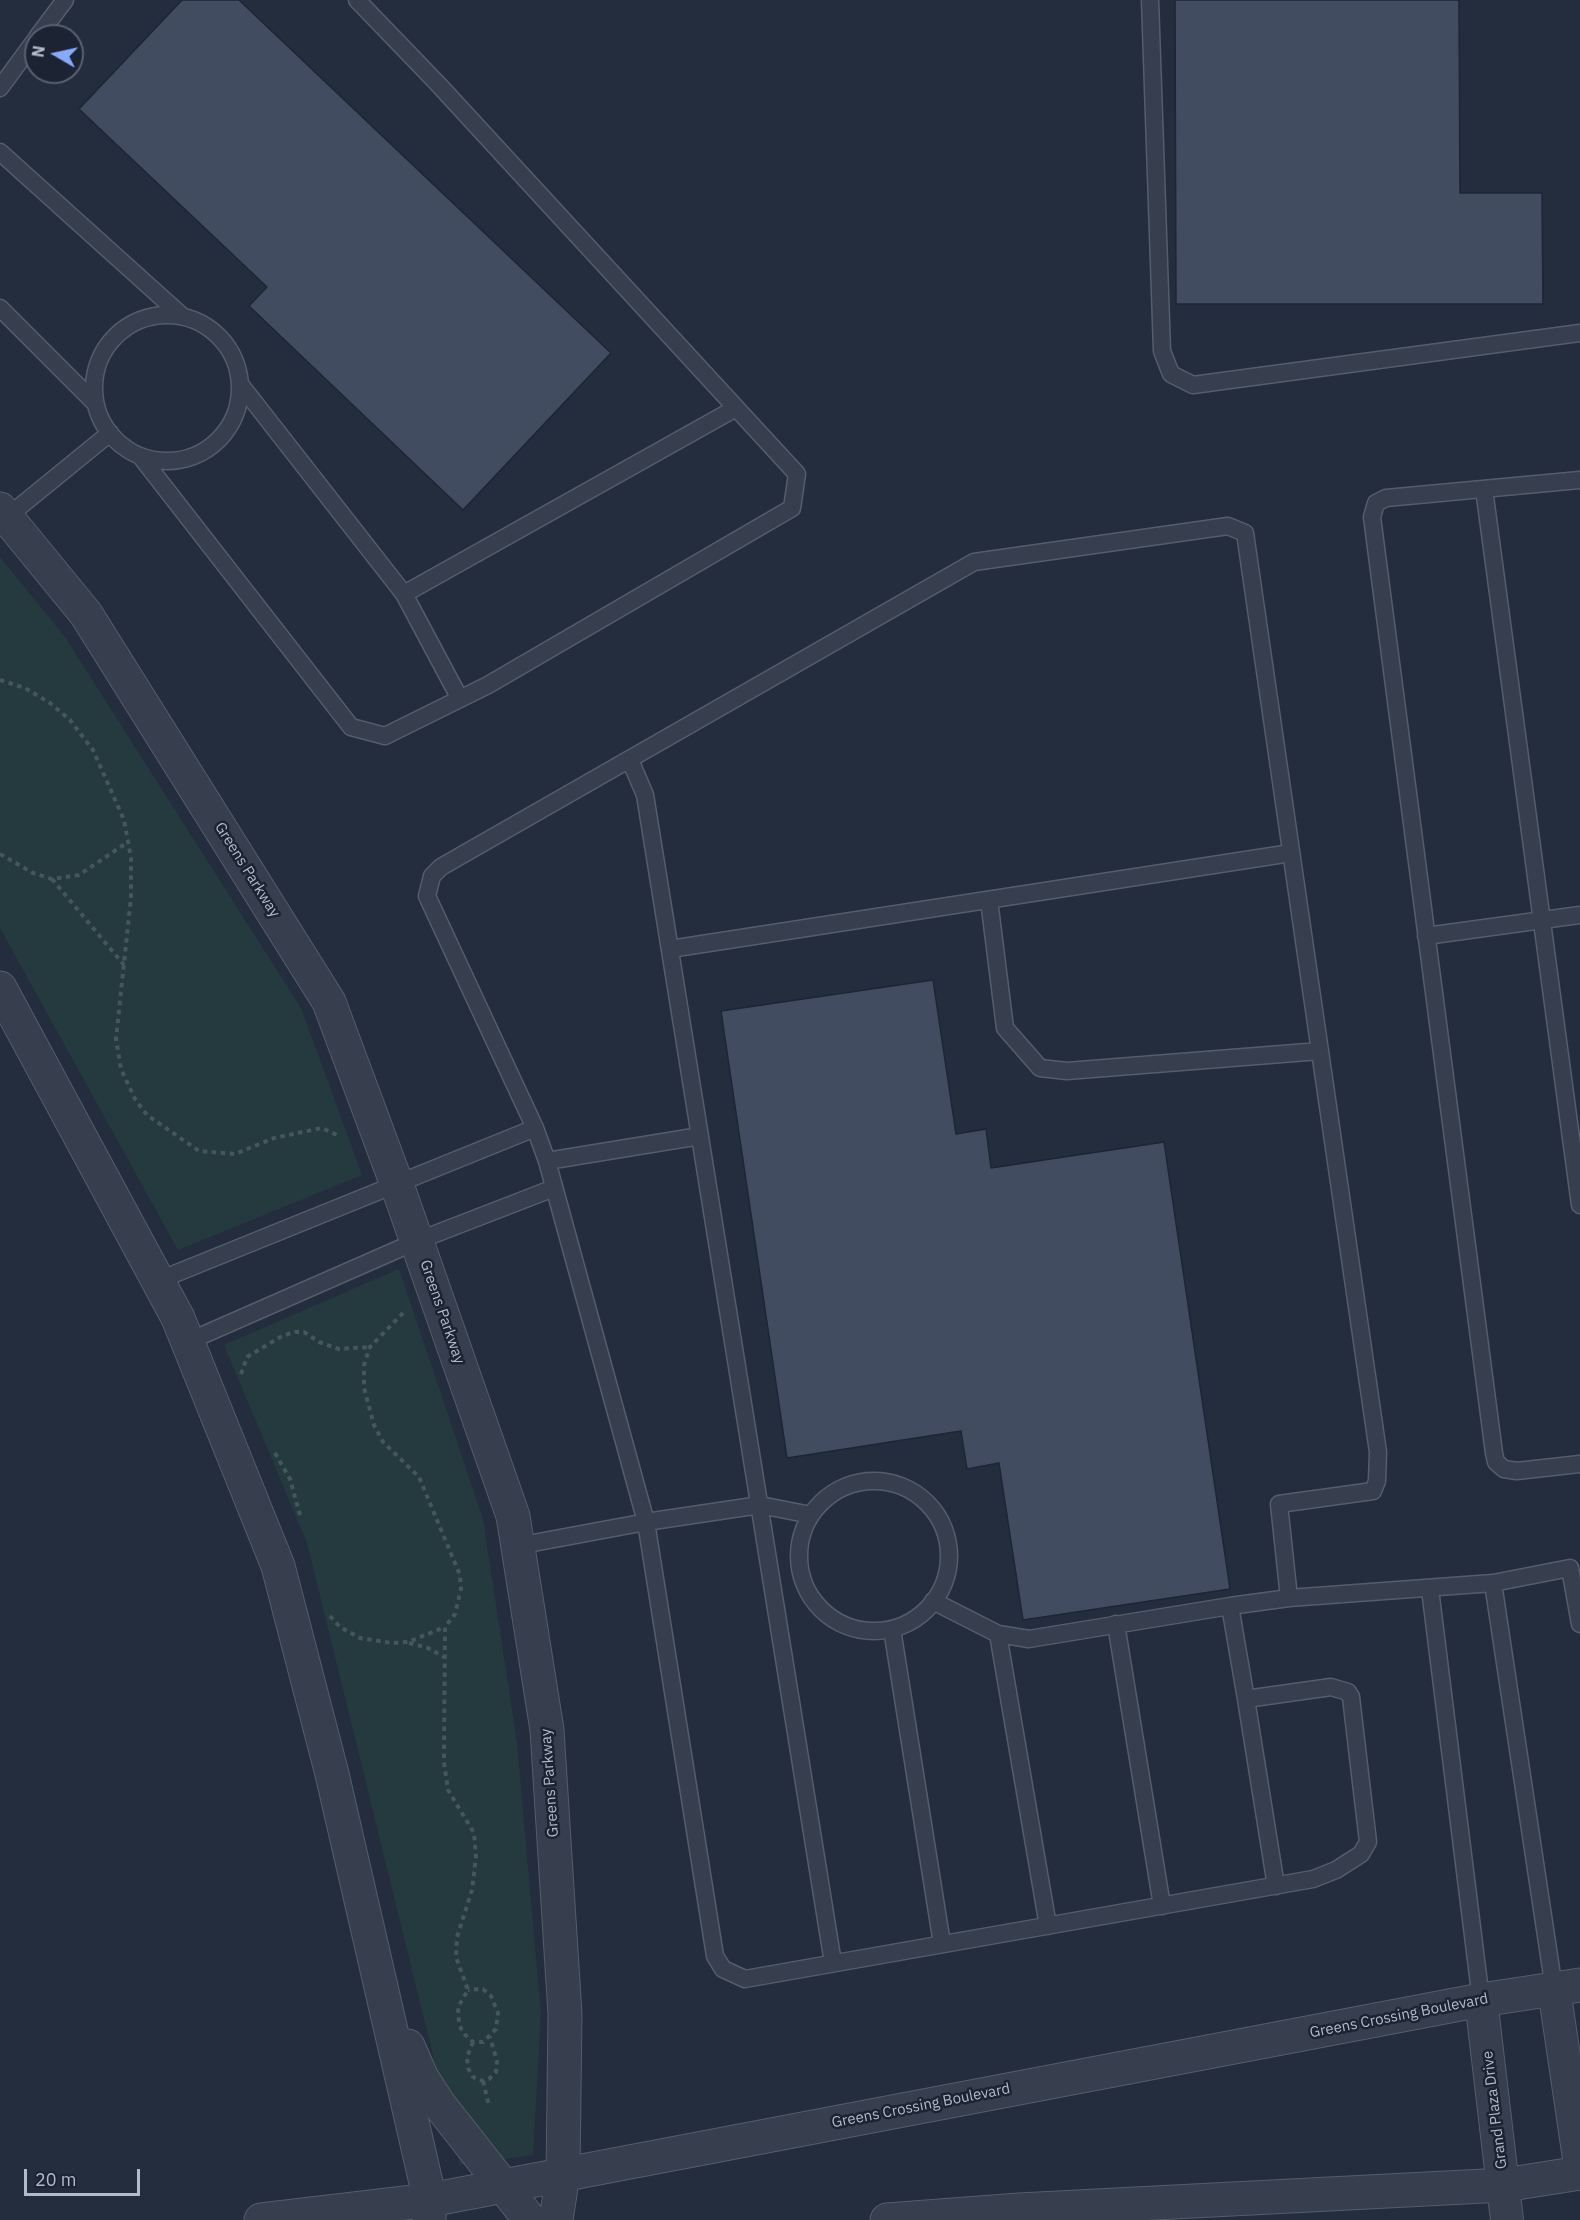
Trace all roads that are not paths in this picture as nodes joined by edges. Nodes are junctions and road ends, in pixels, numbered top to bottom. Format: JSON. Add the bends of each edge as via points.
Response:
{"nodes":[{"id":1,"x":65,"y":0,"type":"edge"},
{"id":2,"x":357,"y":0,"type":"edge"},
{"id":3,"x":1150,"y":0,"type":"edge"},
{"id":4,"x":47,"y":24,"type":"edge"},
{"id":5,"x":24,"y":56,"type":"edge"},
{"id":6,"x":0,"y":88,"type":"edge"},
{"id":7,"x":0,"y":152,"type":"edge"},
{"id":8,"x":0,"y":308,"type":"edge"},
{"id":9,"x":181,"y":315,"type":"junction"},
{"id":10,"x":1580,"y":333,"type":"edge"},
{"id":11,"x":240,"y":384,"type":"junction"},
{"id":12,"x":95,"y":404,"type":"junction"},
{"id":13,"x":736,"y":408,"type":"junction"},
{"id":14,"x":110,"y":433,"type":"junction"},
{"id":15,"x":141,"y":457,"type":"junction"},
{"id":16,"x":1580,"y":480,"type":"edge"},
{"id":17,"x":1484,"y":489,"type":"junction"},
{"id":18,"x":3,"y":513,"type":"edge"},
{"id":19,"x":404,"y":594,"type":"junction"},
{"id":20,"x":460,"y":699,"type":"junction"},
{"id":21,"x":630,"y":760,"type":"junction"},
{"id":22,"x":1292,"y":853,"type":"junction"},
{"id":23,"x":989,"y":900,"type":"junction"},
{"id":24,"x":1580,"y":915,"type":"edge"},
{"id":25,"x":1542,"y":920,"type":"junction"},
{"id":26,"x":1426,"y":936,"type":"junction"},
{"id":27,"x":670,"y":949,"type":"junction"},
{"id":28,"x":0,"y":988,"type":"edge"},
{"id":29,"x":1320,"y":1050,"type":"junction"},
{"id":30,"x":536,"y":1128,"type":"junction"},
{"id":31,"x":700,"y":1136,"type":"junction"},
{"id":32,"x":547,"y":1161,"type":"junction"},
{"id":33,"x":396,"y":1182,"type":"junction"},
{"id":34,"x":555,"y":1188,"type":"junction"},
{"id":35,"x":1580,"y":1204,"type":"edge"},
{"id":36,"x":417,"y":1241,"type":"junction"},
{"id":37,"x":157,"y":1281,"type":"junction"},
{"id":38,"x":187,"y":1342,"type":"junction"},
{"id":39,"x":1580,"y":1464,"type":"edge"},
{"id":40,"x":760,"y":1505,"type":"junction"},
{"id":41,"x":811,"y":1515,"type":"junction"},
{"id":42,"x":646,"y":1522,"type":"junction"},
{"id":43,"x":517,"y":1546,"type":"junction"},
{"id":44,"x":1575,"y":1567,"type":"edge"},
{"id":45,"x":1493,"y":1584,"type":"junction"},
{"id":46,"x":1430,"y":1589,"type":"junction"},
{"id":47,"x":1289,"y":1598,"type":"junction"},
{"id":48,"x":933,"y":1601,"type":"junction"},
{"id":49,"x":1230,"y":1606,"type":"junction"},
{"id":50,"x":1116,"y":1624,"type":"junction"},
{"id":51,"x":1580,"y":1624,"type":"edge"},
{"id":52,"x":892,"y":1629,"type":"junction"},
{"id":53,"x":998,"y":1634,"type":"junction"},
{"id":54,"x":1246,"y":1699,"type":"junction"},
{"id":55,"x":1276,"y":1886,"type":"junction"},
{"id":56,"x":1162,"y":1906,"type":"junction"},
{"id":57,"x":1048,"y":1926,"type":"junction"},
{"id":58,"x":942,"y":1944,"type":"junction"},
{"id":59,"x":833,"y":1963,"type":"junction"},
{"id":60,"x":378,"y":1978,"type":"junction"},
{"id":61,"x":1567,"y":1987,"type":"edge"},
{"id":62,"x":1481,"y":2000,"type":"junction"},
{"id":63,"x":1580,"y":2165,"type":"edge"},
{"id":64,"x":1580,"y":2173,"type":"edge"},
{"id":65,"x":563,"y":2174,"type":"junction"},
{"id":66,"x":1504,"y":2185,"type":"junction"},
{"id":67,"x":501,"y":2187,"type":"junction"},
{"id":68,"x":435,"y":2213,"type":"edge"},
{"id":69,"x":1019,"y":2215,"type":"edge"},
{"id":70,"x":261,"y":2220,"type":"edge"},
{"id":71,"x":530,"y":2220,"type":"edge"},
{"id":72,"x":556,"y":2220,"type":"edge"},
{"id":73,"x":886,"y":2220,"type":"edge"},
{"id":74,"x":1508,"y":2220,"type":"edge"}],
"edges":[{"from":1,"to":4,"type":"lane"},
{"from":2,"to":13,"type":"lane"},
{"from":3,"to":10,"type":"lane","via":[[1162,351],[1171,374],[1193,385]]},
{"from":5,"to":6,"type":"lane"},
{"from":7,"to":9,"type":"lane"},
{"from":8,"to":12,"type":"lane"},
{"from":9,"to":11,"type":"lane","via":[[203,324],[222,339],[235,360]]},
{"from":9,"to":12,"type":"lane","via":[[157,315],[134,322],[115,336],[101,356],[94,380]]},
{"from":11,"to":15,"type":"lane","via":[[238,407],[228,430],[211,448],[189,459],[165,462]]},
{"from":11,"to":19,"type":"lane"},
{"from":12,"to":14,"type":"lane"},
{"from":13,"to":19,"type":"lane"},
{"from":13,"to":20,"type":"lane","via":[[798,474],[792,508]]},
{"from":14,"to":15,"type":"lane","via":[[120,445]]},
{"from":14,"to":18,"type":"lane"},
{"from":15,"to":20,"type":"lane","via":[[351,728],[385,736]]},
{"from":16,"to":17,"type":"lane"},
{"from":17,"to":25,"type":"lane"},
{"from":17,"to":26,"type":"lane","via":[[1386,498],[1376,503],[1372,518]]},
{"from":18,"to":33,"type":"street","name":"Greens Parkway","via":[[86,614],[329,1002]]},
{"from":19,"to":20,"type":"lane"},
{"from":21,"to":22,"type":"lane","via":[[974,562],[1228,526],[1245,533]]},
{"from":21,"to":27,"type":"lane","via":[[645,795]]},
{"from":21,"to":30,"type":"lane","via":[[441,867],[429,884],[428,896]]},
{"from":22,"to":23,"type":"lane"},
{"from":22,"to":29,"type":"lane"},
{"from":23,"to":27,"type":"lane"},
{"from":23,"to":29,"type":"lane","via":[[1005,1028],[1040,1068],[1067,1071]]},
{"from":24,"to":25,"type":"lane"},
{"from":25,"to":26,"type":"lane"},
{"from":25,"to":35,"type":"lane"},
{"from":26,"to":39,"type":"lane","via":[[1496,1462],[1504,1469],[1518,1472]]},
{"from":27,"to":31,"type":"lane"},
{"from":28,"to":37,"type":"street"},
{"from":29,"to":47,"type":"lane","via":[[1378,1452],[1377,1481],[1373,1491],[1278,1504]]},
{"from":30,"to":32,"type":"lane"},
{"from":30,"to":33,"type":"lane"},
{"from":31,"to":32,"type":"lane"},
{"from":31,"to":40,"type":"lane"},
{"from":32,"to":34,"type":"lane"},
{"from":33,"to":36,"type":"street","name":"Greens Parkway"},
{"from":33,"to":37,"type":"lane"},
{"from":34,"to":36,"type":"lane"},
{"from":34,"to":42,"type":"lane"},
{"from":36,"to":38,"type":"lane"},
{"from":36,"to":43,"type":"street","name":"Greens Parkway","via":[[513,1516]]},
{"from":37,"to":38,"type":"street"},
{"from":38,"to":60,"type":"street","via":[[278,1566],[332,1774]]},
{"from":40,"to":41,"type":"lane"},
{"from":40,"to":42,"type":"lane"},
{"from":40,"to":59,"type":"lane"},
{"from":41,"to":48,"type":"lane","via":[[828,1496],[851,1484],[876,1481],[902,1486],[923,1499],[939,1518],[948,1542],[948,1567]]},
{"from":41,"to":52,"type":"lane","via":[[802,1537],[799,1561],[805,1585],[817,1605],[835,1621],[858,1630]]},
{"from":42,"to":43,"type":"lane"},
{"from":42,"to":59,"type":"lane","via":[[715,1956],[723,1969],[745,1979]]},
{"from":43,"to":65,"type":"street","name":"Greens Parkway","via":[[547,1730],[565,2014]]},
{"from":44,"to":45,"type":"lane"},
{"from":44,"to":51,"type":"lane"},
{"from":45,"to":46,"type":"lane"},
{"from":45,"to":61,"type":"lane"},
{"from":46,"to":47,"type":"lane"},
{"from":46,"to":62,"type":"lane"},
{"from":47,"to":49,"type":"lane"},
{"from":48,"to":52,"type":"lane","via":[[905,1626]]},
{"from":48,"to":53,"type":"lane"},
{"from":49,"to":50,"type":"lane"},
{"from":49,"to":54,"type":"lane"},
{"from":50,"to":53,"type":"lane","via":[[1029,1639]]},
{"from":50,"to":56,"type":"lane"},
{"from":52,"to":58,"type":"lane"},
{"from":53,"to":57,"type":"lane"},
{"from":54,"to":55,"type":"lane"},
{"from":54,"to":55,"type":"lane","via":[[1331,1687],[1348,1692],[1351,1697],[1368,1842],[1361,1854],[1336,1870]]},
{"from":55,"to":56,"type":"lane"},
{"from":56,"to":57,"type":"lane"},
{"from":57,"to":58,"type":"lane"},
{"from":58,"to":59,"type":"lane"},
{"from":60,"to":67,"type":"street","via":[[422,2078]]},
{"from":60,"to":68,"type":"street"},
{"from":61,"to":62,"type":"street","name":"Greens Crossing Boulevard"},
{"from":61,"to":63,"type":"street"},
{"from":62,"to":65,"type":"street","name":"Greens Crossing Boulevard"},
{"from":62,"to":66,"type":"street","name":"Grand Plaza Drive"},
{"from":64,"to":66,"type":"street"},
{"from":65,"to":67,"type":"street","name":"Greens Crossing Boulevard"},
{"from":65,"to":72,"type":"street","name":"Greens Parkway"},
{"from":66,"to":69,"type":"street"},
{"from":66,"to":74,"type":"street","name":"Grand Plaza Drive"},
{"from":67,"to":68,"type":"street","name":"Greens Crossing Boulevard"},
{"from":67,"to":71,"type":"street"},
{"from":68,"to":70,"type":"street","name":"Greens Crossing Boulevard"},
{"from":69,"to":73,"type":"street"}]}
